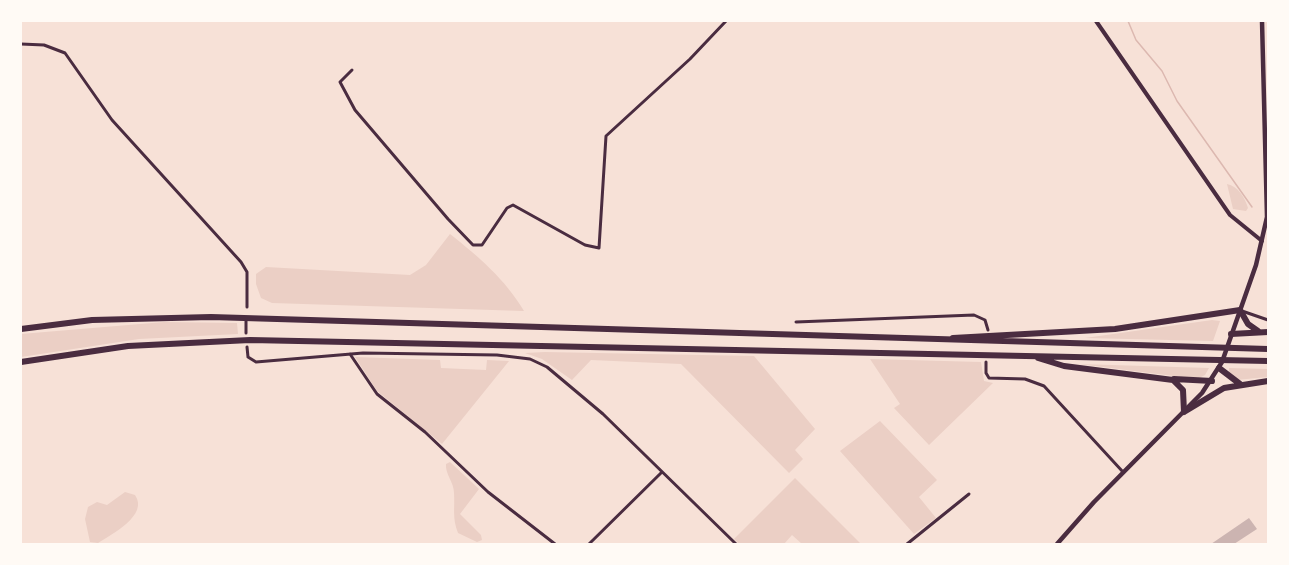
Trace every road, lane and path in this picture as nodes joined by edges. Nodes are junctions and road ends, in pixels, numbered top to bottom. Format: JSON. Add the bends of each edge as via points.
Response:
{"nodes":[{"id":1,"x":726,"y":21,"type":"edge"},
{"id":2,"x":1096,"y":21,"type":"edge"},
{"id":3,"x":1262,"y":21,"type":"edge"},
{"id":4,"x":21,"y":44,"type":"edge"},
{"id":5,"x":351,"y":70,"type":"dead end"},
{"id":6,"x":1261,"y":70,"type":"junction"},
{"id":7,"x":1268,"y":71,"type":"edge"},
{"id":8,"x":1266,"y":132,"type":"edge"},
{"id":9,"x":1267,"y":196,"type":"edge"},
{"id":10,"x":1267,"y":206,"type":"edge"},
{"id":11,"x":1267,"y":217,"type":"edge"},
{"id":12,"x":1262,"y":242,"type":"junction"},
{"id":13,"x":246,"y":307,"type":"dead end"},
{"id":14,"x":1240,"y":310,"type":"junction"},
{"id":15,"x":1268,"y":320,"type":"edge"},
{"id":16,"x":246,"y":321,"type":"dead end"},
{"id":17,"x":796,"y":322,"type":"dead end"},
{"id":18,"x":21,"y":329,"type":"edge"},
{"id":19,"x":988,"y":330,"type":"dead end"},
{"id":20,"x":1258,"y":331,"type":"junction"},
{"id":21,"x":1268,"y":332,"type":"edge"},
{"id":22,"x":246,"y":333,"type":"dead end"},
{"id":23,"x":1231,"y":334,"type":"junction"},
{"id":24,"x":939,"y":340,"type":"junction"},
{"id":25,"x":246,"y":347,"type":"dead end"},
{"id":26,"x":1268,"y":349,"type":"edge"},
{"id":27,"x":350,"y":354,"type":"junction"},
{"id":28,"x":1031,"y":355,"type":"junction"},
{"id":29,"x":1268,"y":361,"type":"edge"},
{"id":30,"x":21,"y":362,"type":"edge"},
{"id":31,"x":986,"y":363,"type":"dead end"},
{"id":32,"x":1219,"y":368,"type":"junction"},
{"id":33,"x":1164,"y":378,"type":"junction"},
{"id":34,"x":1212,"y":381,"type":"junction"},
{"id":35,"x":1268,"y":381,"type":"edge"},
{"id":36,"x":1240,"y":384,"type":"junction"},
{"id":37,"x":1184,"y":411,"type":"junction"},
{"id":38,"x":662,"y":472,"type":"junction"},
{"id":39,"x":1123,"y":472,"type":"junction"},
{"id":40,"x":969,"y":494,"type":"dead end"},
{"id":41,"x":555,"y":544,"type":"edge"},
{"id":42,"x":589,"y":544,"type":"edge"},
{"id":43,"x":736,"y":544,"type":"edge"},
{"id":44,"x":907,"y":544,"type":"edge"},
{"id":45,"x":1057,"y":544,"type":"edge"}],
"edges":[{"from":1,"to":5,"type":"street","via":[[606,136],[599,248],[585,245],[513,205],[507,208],[483,246],[474,245],[447,219],[355,110],[340,82]]},
{"from":2,"to":12,"type":"street","via":[[1230,214]]},
{"from":3,"to":6,"type":"main road"},
{"from":4,"to":13,"type":"street","via":[[44,45],[64,53],[112,120],[241,262],[247,272]]},
{"from":6,"to":7,"type":"street"},
{"from":6,"to":8,"type":"main road"},
{"from":8,"to":9,"type":"main road"},
{"from":9,"to":10,"type":"main road"},
{"from":10,"to":11,"type":"main road"},
{"from":11,"to":12,"type":"main road"},
{"from":12,"to":14,"type":"main road"},
{"from":14,"to":15,"type":"street"},
{"from":14,"to":20,"type":"highway","via":[[1248,324]]},
{"from":14,"to":23,"type":"main road"},
{"from":14,"to":24,"type":"highway","via":[[1115,329]]},
{"from":16,"to":22,"type":"street"},
{"from":17,"to":19,"type":"street","via":[[974,315],[985,320]]},
{"from":18,"to":24,"type":"highway","via":[[114,319],[211,317]]},
{"from":20,"to":21,"type":"highway"},
{"from":20,"to":23,"type":"highway"},
{"from":23,"to":32,"type":"main road"},
{"from":24,"to":26,"type":"highway"},
{"from":25,"to":27,"type":"street","via":[[248,357],[256,362]]},
{"from":27,"to":38,"type":"street","via":[[496,355],[535,361],[579,393]]},
{"from":27,"to":41,"type":"street","via":[[377,394],[425,432],[488,492]]},
{"from":28,"to":29,"type":"highway"},
{"from":28,"to":30,"type":"highway","via":[[250,340],[128,346]]},
{"from":28,"to":33,"type":"highway","via":[[1064,366]]},
{"from":31,"to":39,"type":"street","via":[[989,378],[1025,379],[1047,389]]},
{"from":32,"to":34,"type":"main road"},
{"from":32,"to":36,"type":"highway"},
{"from":33,"to":34,"type":"highway"},
{"from":33,"to":37,"type":"highway","via":[[1176,381],[1182,388]]},
{"from":34,"to":37,"type":"main road"},
{"from":35,"to":36,"type":"highway"},
{"from":36,"to":37,"type":"highway","via":[[1214,392]]},
{"from":37,"to":39,"type":"main road"},
{"from":38,"to":42,"type":"street"},
{"from":38,"to":43,"type":"street"},
{"from":39,"to":45,"type":"main road"},
{"from":40,"to":44,"type":"street"}]}
